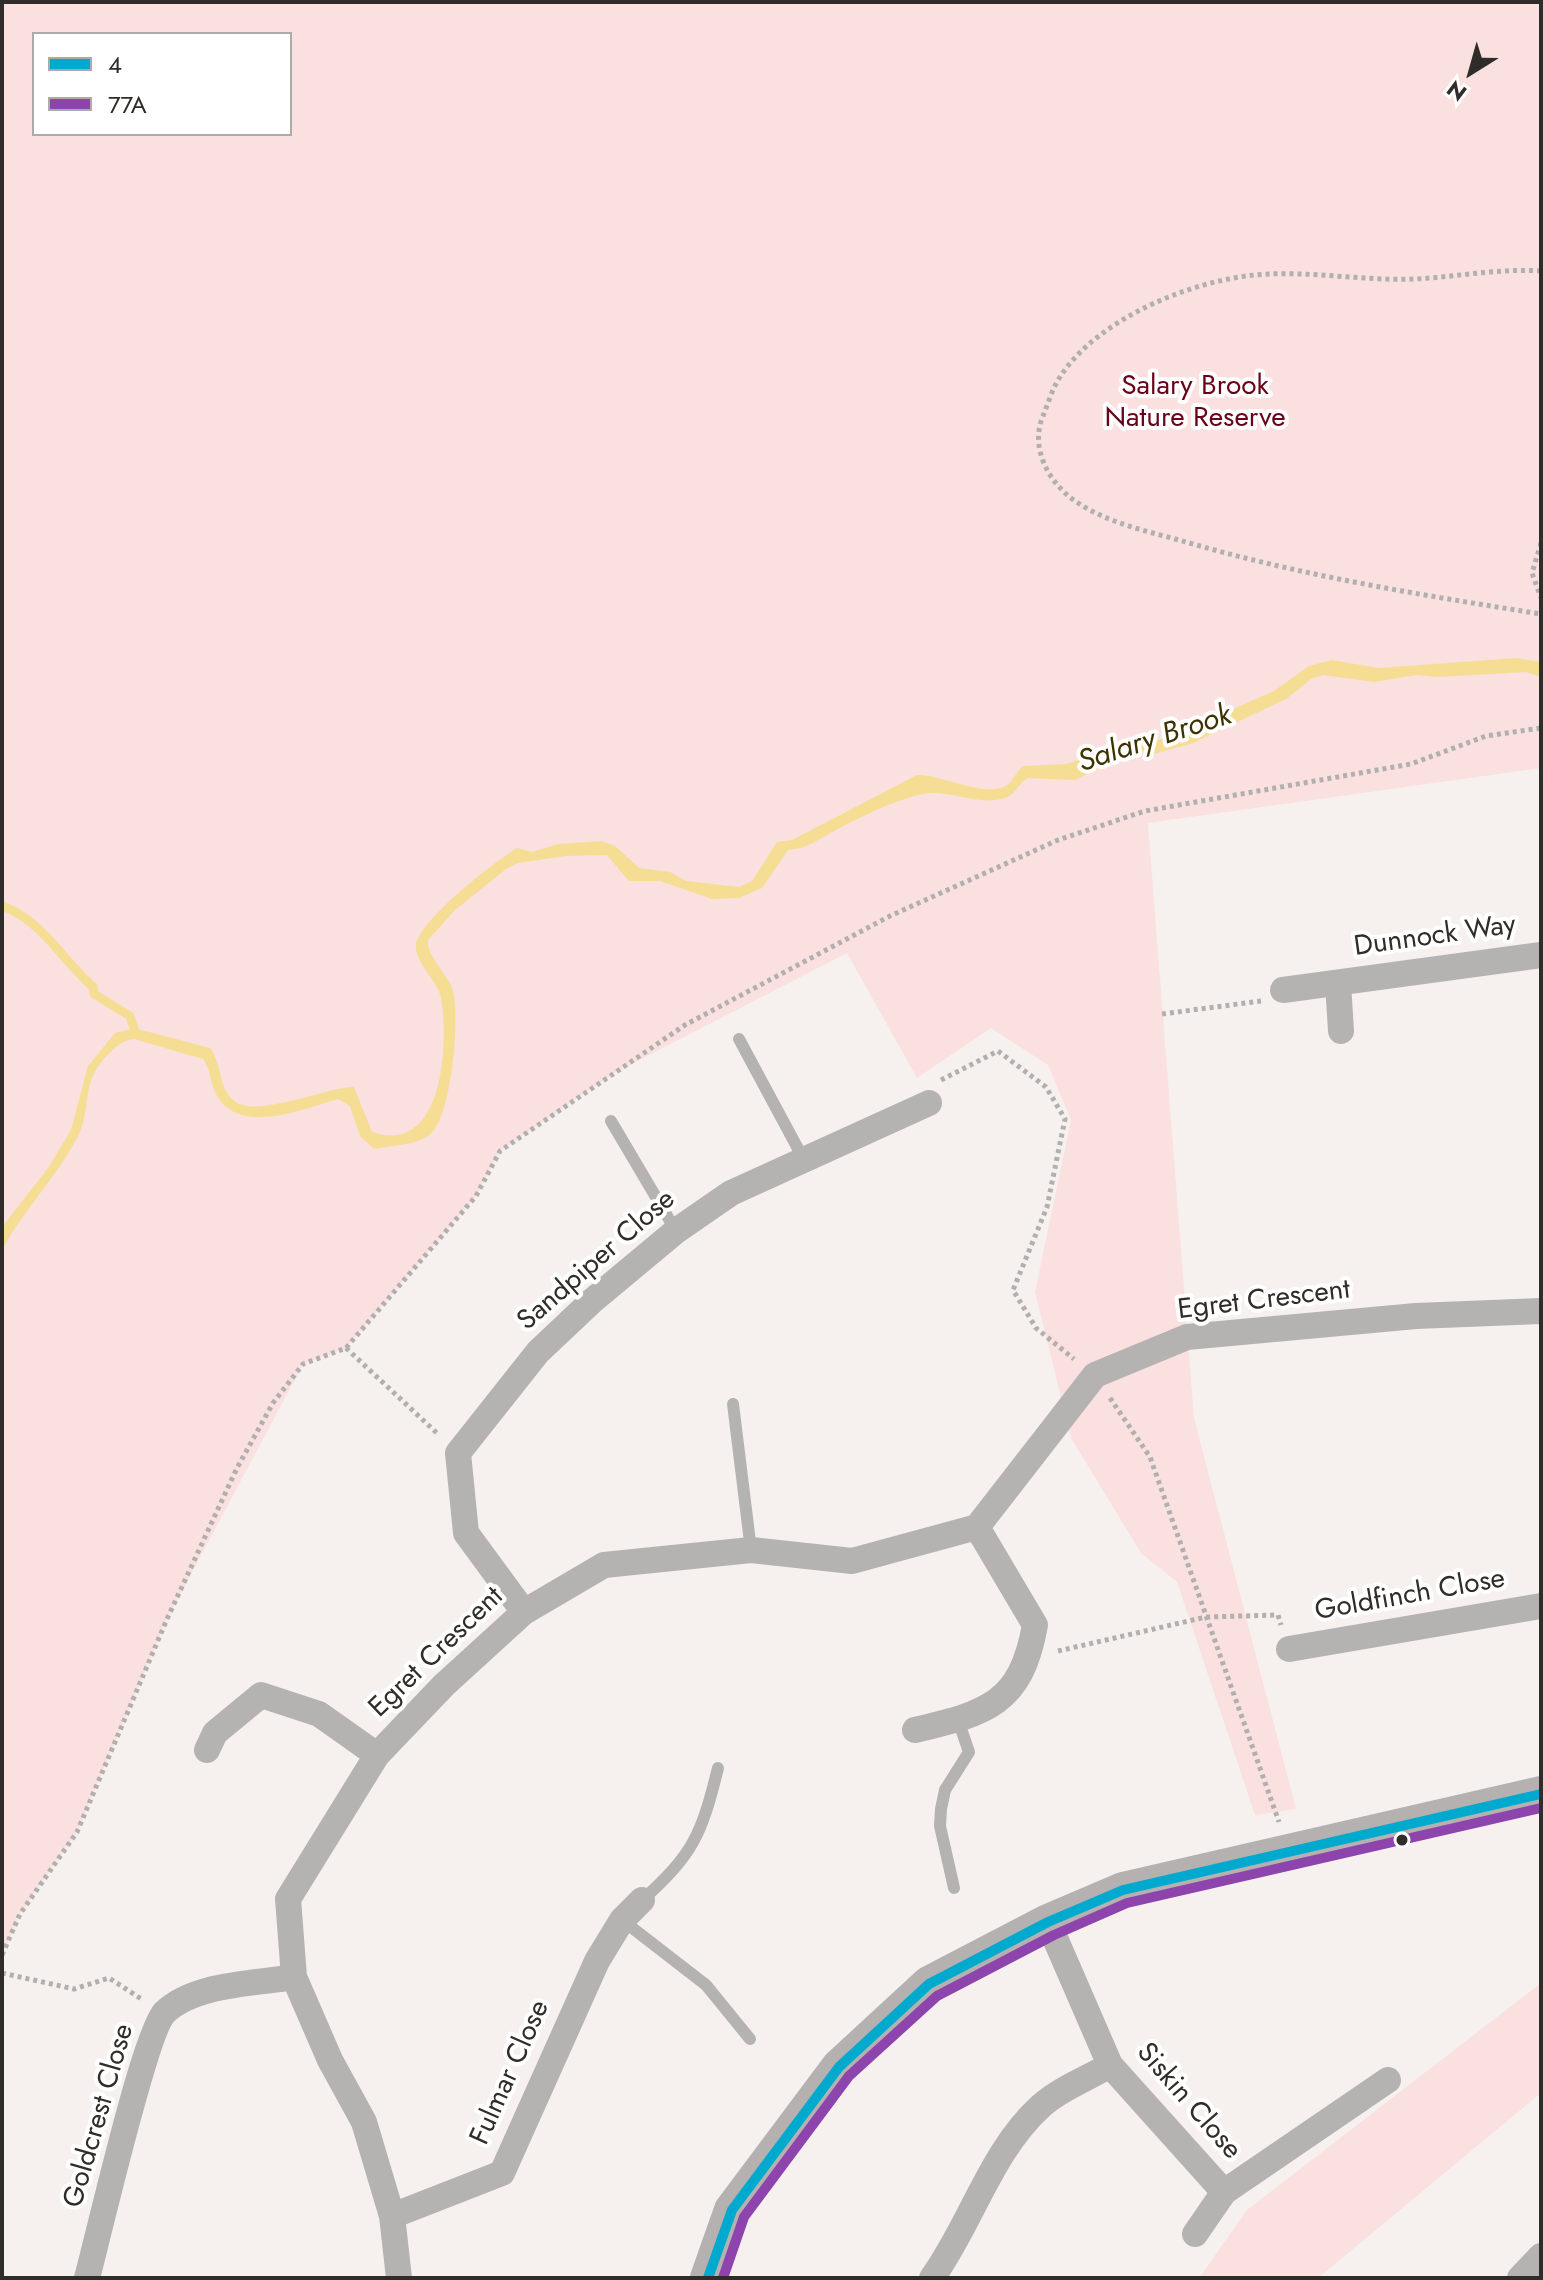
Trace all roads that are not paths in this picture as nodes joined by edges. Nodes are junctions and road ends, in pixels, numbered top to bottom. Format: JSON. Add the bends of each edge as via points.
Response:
{"nodes":[{"id":1,"x":1541,"y":955,"type":"edge"},
{"id":2,"x":1338,"y":983,"type":"junction"},
{"id":3,"x":1283,"y":990,"type":"road end"},
{"id":4,"x":1341,"y":1031,"type":"dead end"},
{"id":5,"x":739,"y":1039,"type":"dead end"},
{"id":6,"x":929,"y":1103,"type":"road end"},
{"id":7,"x":611,"y":1121,"type":"dead end"},
{"id":8,"x":803,"y":1158,"type":"junction"},
{"id":9,"x":676,"y":1231,"type":"junction"},
{"id":10,"x":1541,"y":1311,"type":"edge"},
{"id":11,"x":733,"y":1404,"type":"dead end"},
{"id":12,"x":977,"y":1527,"type":"junction"},
{"id":13,"x":751,"y":1550,"type":"junction"},
{"id":14,"x":1541,"y":1606,"type":"edge"},
{"id":15,"x":524,"y":1612,"type":"junction"},
{"id":16,"x":1289,"y":1649,"type":"road end"},
{"id":17,"x":958,"y":1720,"type":"junction"},
{"id":18,"x":915,"y":1730,"type":"dead end"},
{"id":19,"x":207,"y":1750,"type":"dead end"},
{"id":20,"x":377,"y":1755,"type":"junction"},
{"id":21,"x":718,"y":1768,"type":"dead end"},
{"id":22,"x":1541,"y":1794,"type":"edge"},
{"id":23,"x":954,"y":1888,"type":"dead end"},
{"id":24,"x":642,"y":1900,"type":"joint"},
{"id":25,"x":622,"y":1920,"type":"junction"},
{"id":26,"x":1048,"y":1922,"type":"junction"},
{"id":27,"x":294,"y":1977,"type":"junction"},
{"id":28,"x":750,"y":2039,"type":"dead end"},
{"id":29,"x":1110,"y":2065,"type":"junction"},
{"id":30,"x":1388,"y":2080,"type":"dead end"},
{"id":31,"x":1224,"y":2192,"type":"junction"},
{"id":32,"x":392,"y":2216,"type":"junction"},
{"id":33,"x":1195,"y":2234,"type":"dead end"},
{"id":34,"x":1541,"y":2256,"type":"edge"},
{"id":35,"x":87,"y":2278,"type":"edge"},
{"id":36,"x":399,"y":2278,"type":"edge"},
{"id":37,"x":708,"y":2278,"type":"edge"},
{"id":38,"x":932,"y":2278,"type":"edge"},
{"id":39,"x":1520,"y":2278,"type":"edge"}],
"edges":[{"from":1,"to":2,"type":"street","name":"Dunnock Way"},
{"from":2,"to":3,"type":"street","name":"Dunnock Way"},
{"from":2,"to":4,"type":"street","name":"Dunnock Way"},
{"from":5,"to":8,"type":"lane"},
{"from":6,"to":8,"type":"street","name":"Sandpiper Close"},
{"from":7,"to":9,"type":"lane"},
{"from":8,"to":9,"type":"street","name":"Sandpiper Close","via":[[731,1193]]},
{"from":9,"to":15,"type":"street","name":"Sandpiper Close","via":[[538,1352],[458,1453],[466,1533]]},
{"from":10,"to":12,"type":"street","name":"Egret Crescent","via":[[1416,1316],[1187,1337],[1095,1375]]},
{"from":11,"to":13,"type":"lane"},
{"from":12,"to":13,"type":"street","name":"Egret Crescent","via":[[852,1561]]},
{"from":12,"to":17,"type":"street","via":[[1035,1625],[1029,1659],[1000,1702]]},
{"from":13,"to":15,"type":"street","name":"Egret Crescent","via":[[604,1565]]},
{"from":14,"to":16,"type":"street","name":"Goldfinch Close"},
{"from":15,"to":20,"type":"street","name":"Egret Crescent"},
{"from":17,"to":18,"type":"street"},
{"from":17,"to":23,"type":"lane","via":[[969,1752],[945,1790],[940,1826]]},
{"from":19,"to":20,"type":"street","via":[[215,1733],[261,1695],[319,1714]]},
{"from":20,"to":27,"type":"street","name":"Egret Crescent","via":[[288,1899]]},
{"from":21,"to":24,"type":"lane","via":[[696,1841],[673,1874]]},
{"from":22,"to":26,"type":"street","via":[[1123,1890]]},
{"from":24,"to":25,"type":"street","name":"Fulmar Close"},
{"from":25,"to":28,"type":"lane","via":[[706,1985]]},
{"from":25,"to":32,"type":"street","name":"Fulmar Close","via":[[597,1961],[502,2173]]},
{"from":26,"to":29,"type":"street","name":"Siskin Close"},
{"from":26,"to":37,"type":"street","via":[[929,1984],[839,2067],[732,2210]]},
{"from":27,"to":32,"type":"street","name":"Egret Crescent","via":[[364,2122]]},
{"from":27,"to":35,"type":"street","name":"Goldcrest Close","via":[[196,1994],[163,2013]]},
{"from":29,"to":31,"type":"street","name":"Siskin Close"},
{"from":29,"to":38,"type":"street","via":[[1042,2105],[1012,2139]]},
{"from":30,"to":31,"type":"street","name":"Siskin Close"},
{"from":31,"to":33,"type":"street","name":"Siskin Close"},
{"from":32,"to":36,"type":"street","name":"Egret Crescent"},
{"from":34,"to":39,"type":"street"}]}
